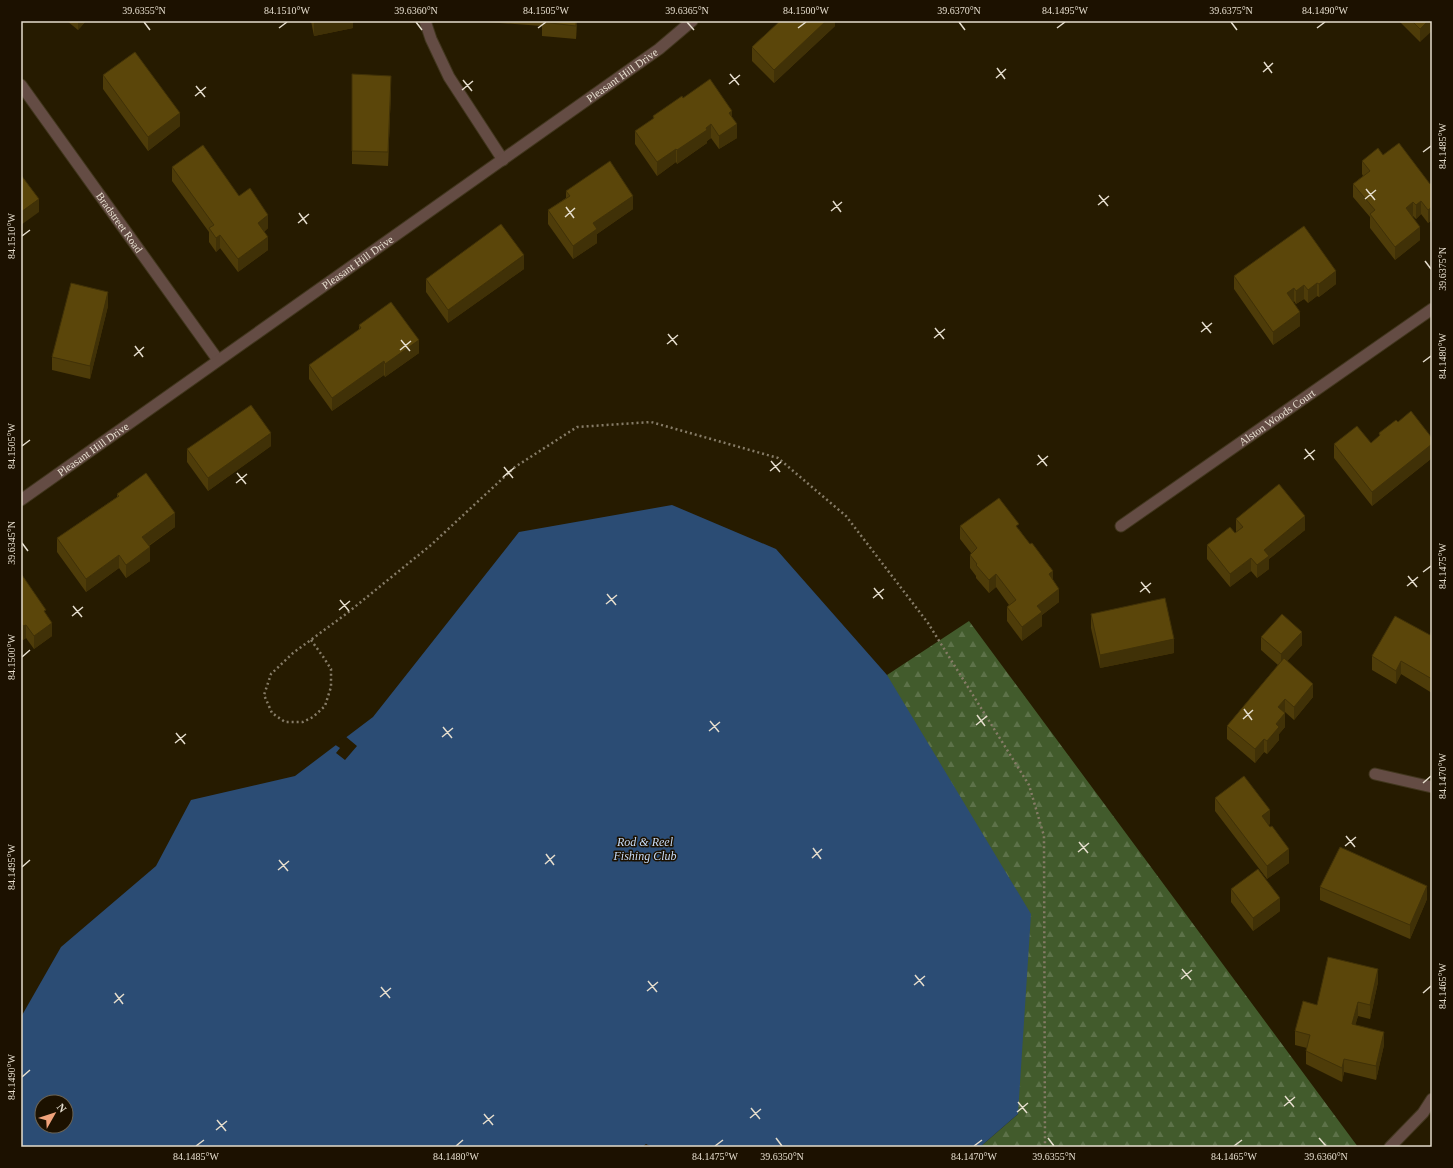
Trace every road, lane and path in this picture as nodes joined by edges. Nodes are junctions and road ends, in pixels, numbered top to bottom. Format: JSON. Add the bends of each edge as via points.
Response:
{"nodes":[{"id":1,"x":425,"y":21,"type":"edge"},
{"id":2,"x":692,"y":21,"type":"edge"},
{"id":3,"x":21,"y":85,"type":"edge"},
{"id":4,"x":503,"y":160,"type":"junction"},
{"id":5,"x":1432,"y":309,"type":"edge"},
{"id":6,"x":218,"y":360,"type":"junction"},
{"id":7,"x":21,"y":500,"type":"edge"},
{"id":8,"x":1121,"y":526,"type":"dead end"},
{"id":9,"x":311,"y":640,"type":"junction"},
{"id":10,"x":1375,"y":774,"type":"dead end"},
{"id":11,"x":1432,"y":787,"type":"edge"},
{"id":12,"x":1432,"y":1099,"type":"edge"},
{"id":13,"x":1045,"y":1147,"type":"edge"},
{"id":14,"x":1390,"y":1147,"type":"edge"}],
"edges":[{"from":1,"to":4,"type":"street","via":[[449,77]]},
{"from":2,"to":4,"type":"street","name":"Pleasant Hill Drive","via":[[659,50]]},
{"from":3,"to":6,"type":"street","name":"Bradstreet Road"},
{"from":4,"to":6,"type":"street","name":"Pleasant Hill Drive"},
{"from":5,"to":8,"type":"street","name":"Alston Woods Court"},
{"from":6,"to":7,"type":"street","name":"Pleasant Hill Drive"},
{"from":9,"to":9,"type":"path","via":[[271,674],[264,695],[272,713],[285,722],[303,722],[325,706],[331,687],[331,669]]},
{"from":9,"to":13,"type":"path","via":[[431,545],[515,467],[578,427],[651,422],[778,458],[846,516],[928,623],[1029,785],[1044,836]]},
{"from":10,"to":11,"type":"street"},
{"from":12,"to":14,"type":"street","via":[[1423,1113]]}]}
